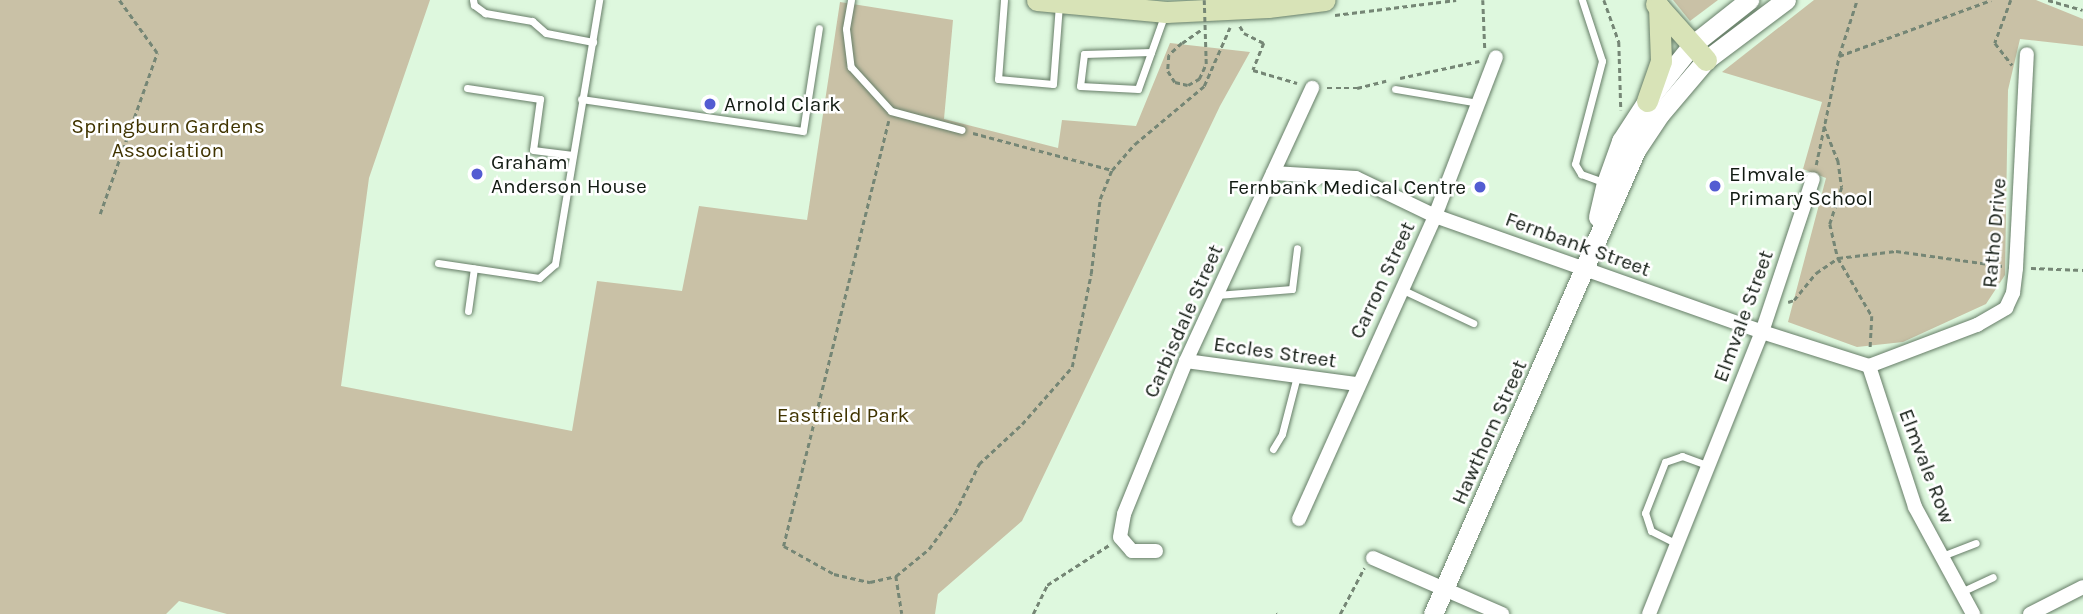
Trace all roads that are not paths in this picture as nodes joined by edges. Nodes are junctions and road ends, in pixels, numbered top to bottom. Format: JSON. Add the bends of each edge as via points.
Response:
{"nodes":[{"id":1,"x":473,"y":0,"type":"edge"},
{"id":2,"x":599,"y":0,"type":"edge"},
{"id":3,"x":852,"y":0,"type":"edge"},
{"id":4,"x":1004,"y":0,"type":"edge"},
{"id":5,"x":1037,"y":0,"type":"edge"},
{"id":6,"x":1069,"y":0,"type":"edge"},
{"id":7,"x":1582,"y":0,"type":"edge"},
{"id":8,"x":1749,"y":0,"type":"edge"},
{"id":9,"x":1786,"y":0,"type":"edge"},
{"id":10,"x":1059,"y":1,"type":"edge"},
{"id":11,"x":1655,"y":4,"type":"edge"},
{"id":12,"x":1323,"y":8,"type":"edge"},
{"id":13,"x":1166,"y":12,"type":"junction"},
{"id":14,"x":819,"y":28,"type":"dead end"},
{"id":15,"x":593,"y":42,"type":"junction"},
{"id":16,"x":1151,"y":52,"type":"junction"},
{"id":17,"x":1699,"y":52,"type":"junction"},
{"id":18,"x":2027,"y":54,"type":"dead end"},
{"id":19,"x":1496,"y":57,"type":"dead end"},
{"id":20,"x":467,"y":88,"type":"dead end"},
{"id":21,"x":1312,"y":88,"type":"road end"},
{"id":22,"x":1395,"y":89,"type":"dead end"},
{"id":23,"x":581,"y":99,"type":"junction"},
{"id":24,"x":1647,"y":101,"type":"junction"},
{"id":25,"x":1480,"y":103,"type":"junction"},
{"id":26,"x":962,"y":130,"type":"road end"},
{"id":27,"x":573,"y":155,"type":"junction"},
{"id":28,"x":1273,"y":173,"type":"junction"},
{"id":29,"x":1813,"y":179,"type":"road end"},
{"id":30,"x":1613,"y":185,"type":"junction"},
{"id":31,"x":1435,"y":216,"type":"junction"},
{"id":32,"x":1297,"y":248,"type":"dead end"},
{"id":33,"x":438,"y":263,"type":"dead end"},
{"id":34,"x":474,"y":268,"type":"junction"},
{"id":35,"x":1586,"y":269,"type":"junction"},
{"id":36,"x":1401,"y":289,"type":"junction"},
{"id":37,"x":1216,"y":295,"type":"junction"},
{"id":38,"x":468,"y":311,"type":"dead end"},
{"id":39,"x":1472,"y":323,"type":"dead end"},
{"id":40,"x":1762,"y":332,"type":"junction"},
{"id":41,"x":1186,"y":361,"type":"junction"},
{"id":42,"x":1869,"y":366,"type":"junction"},
{"id":43,"x":1297,"y":376,"type":"junction"},
{"id":44,"x":1357,"y":384,"type":"junction"},
{"id":45,"x":1273,"y":449,"type":"dead end"},
{"id":46,"x":1709,"y":466,"type":"junction"},
{"id":47,"x":1299,"y":519,"type":"dead end"},
{"id":48,"x":1976,"y":543,"type":"dead end"},
{"id":49,"x":1678,"y":544,"type":"junction"},
{"id":50,"x":1156,"y":551,"type":"dead end"},
{"id":51,"x":1941,"y":556,"type":"junction"},
{"id":52,"x":1373,"y":558,"type":"road end"},
{"id":53,"x":1993,"y":577,"type":"dead end"},
{"id":54,"x":1446,"y":587,"type":"junction"},
{"id":55,"x":2083,"y":587,"type":"edge"},
{"id":56,"x":1961,"y":593,"type":"junction"},
{"id":57,"x":1433,"y":614,"type":"edge"},
{"id":58,"x":1502,"y":614,"type":"edge"},
{"id":59,"x":1649,"y":614,"type":"edge"},
{"id":60,"x":1973,"y":614,"type":"edge"},
{"id":61,"x":2030,"y":614,"type":"edge"}],
"edges":[{"from":1,"to":15,"type":"lane","via":[[485,13],[532,21],[546,33]]},
{"from":2,"to":15,"type":"lane"},
{"from":3,"to":26,"type":"lane","via":[[846,29],[851,67],[891,111]]},
{"from":4,"to":10,"type":"lane","via":[[998,79],[1053,84]]},
{"from":5,"to":10,"type":"main road"},
{"from":6,"to":10,"type":"main road"},
{"from":7,"to":30,"type":"lane","via":[[1602,61],[1575,164],[1581,174]]},
{"from":8,"to":17,"type":"main road","name":"Hawthorn Street"},
{"from":9,"to":17,"type":"main road","name":"Hawthorn Street"},
{"from":10,"to":13,"type":"main road"},
{"from":11,"to":17,"type":"main road"},
{"from":11,"to":24,"type":"main road","via":[[1661,61]]},
{"from":12,"to":13,"type":"main road"},
{"from":13,"to":16,"type":"lane"},
{"from":14,"to":23,"type":"lane","via":[[803,131]]},
{"from":15,"to":23,"type":"lane"},
{"from":16,"to":16,"type":"lane","via":[[1138,89],[1080,86],[1084,54]]},
{"from":17,"to":24,"type":"main road","name":"Hawthorn Street"},
{"from":17,"to":30,"type":"main road","name":"Hawthorn Street"},
{"from":18,"to":42,"type":"street","name":"Ratho Drive","via":[[2016,268],[2006,308],[1977,325]]},
{"from":19,"to":25,"type":"street","name":"Carron Street"},
{"from":20,"to":27,"type":"lane","via":[[540,99],[533,150]]},
{"from":21,"to":28,"type":"street","name":"Carbisdale Street"},
{"from":22,"to":25,"type":"lane"},
{"from":23,"to":27,"type":"lane"},
{"from":24,"to":30,"type":"main road","name":"Hawthorn Street","via":[[1621,141]]},
{"from":25,"to":31,"type":"street","name":"Carron Street"},
{"from":27,"to":34,"type":"lane","via":[[555,264],[549,272],[539,278]]},
{"from":28,"to":31,"type":"street","name":"Fernbank Street","via":[[1356,178]]},
{"from":28,"to":37,"type":"street","name":"Carbisdale Street"},
{"from":29,"to":40,"type":"street","name":"Elmvale Street"},
{"from":30,"to":35,"type":"main road","name":"Hawthorn Street"},
{"from":31,"to":35,"type":"street","name":"Fernbank Street"},
{"from":31,"to":36,"type":"street","name":"Carron Street"},
{"from":32,"to":37,"type":"lane","via":[[1292,289]]},
{"from":33,"to":34,"type":"lane"},
{"from":34,"to":38,"type":"lane"},
{"from":35,"to":40,"type":"street","name":"Fernbank Street"},
{"from":35,"to":54,"type":"main road","name":"Hawthorn Street"},
{"from":36,"to":39,"type":"lane"},
{"from":36,"to":44,"type":"street","name":"Carron Street"},
{"from":37,"to":41,"type":"street","name":"Carbisdale Street"},
{"from":40,"to":42,"type":"street","name":"Fernbank Street"},
{"from":40,"to":46,"type":"street","name":"Elmvale Street"},
{"from":41,"to":43,"type":"street","name":"Eccles Street"},
{"from":41,"to":50,"type":"street","name":"Carbisdale Street","via":[[1124,514],[1121,537],[1132,551]]},
{"from":42,"to":51,"type":"street","name":"Elmvale Row","via":[[1915,506]]},
{"from":43,"to":44,"type":"street","name":"Eccles Street"},
{"from":43,"to":45,"type":"lane","via":[[1282,434]]},
{"from":44,"to":47,"type":"street","name":"Carron Street"},
{"from":46,"to":49,"type":"street","name":"Elmvale Street"},
{"from":46,"to":49,"type":"lane","via":[[1682,456],[1665,462],[1645,513],[1651,531]]},
{"from":48,"to":51,"type":"lane"},
{"from":49,"to":59,"type":"street","name":"Elmvale Street"},
{"from":51,"to":56,"type":"street","name":"Elmvale Row"},
{"from":52,"to":54,"type":"street"},
{"from":53,"to":56,"type":"lane"},
{"from":54,"to":57,"type":"main road","name":"Hawthorn Street"},
{"from":54,"to":58,"type":"street"},
{"from":55,"to":61,"type":"street"},
{"from":56,"to":60,"type":"street","name":"Elmvale Row"}]}
